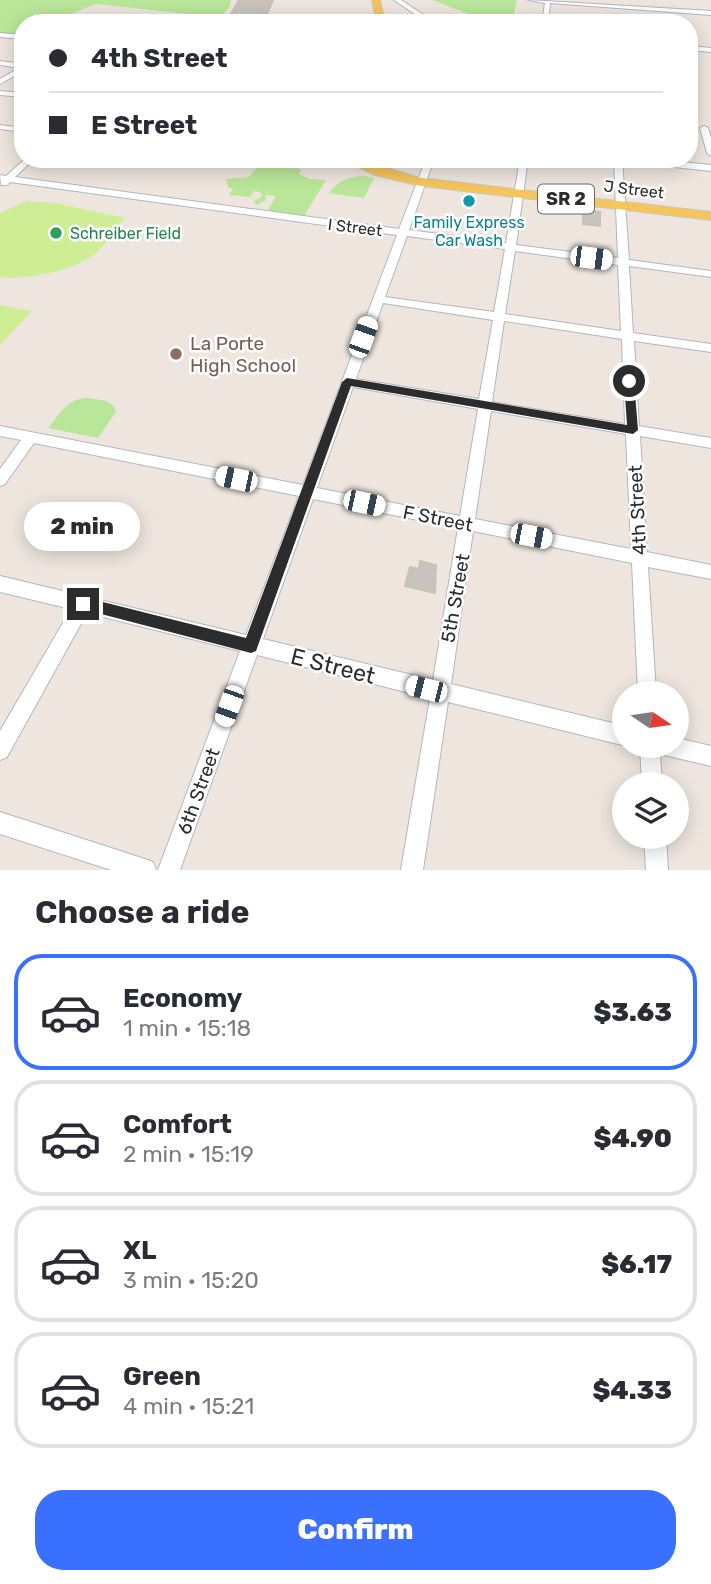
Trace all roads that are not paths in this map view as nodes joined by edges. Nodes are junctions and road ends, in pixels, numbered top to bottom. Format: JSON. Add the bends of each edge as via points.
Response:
{"nodes":[{"id":1,"x":397,"y":0,"type":"edge"},
{"id":2,"x":531,"y":0,"type":"edge"},
{"id":3,"x":548,"y":1,"type":"edge"},
{"id":4,"x":711,"y":13,"type":"edge"},
{"id":5,"x":419,"y":14,"type":"edge"},
{"id":6,"x":704,"y":128,"type":"edge"},
{"id":7,"x":711,"y":153,"type":"edge"},
{"id":8,"x":19,"y":168,"type":"edge"},
{"id":9,"x":369,"y":168,"type":"edge"},
{"id":10,"x":426,"y":168,"type":"edge"},
{"id":11,"x":522,"y":168,"type":"edge"},
{"id":12,"x":619,"y":168,"type":"edge"},
{"id":13,"x":2,"y":181,"type":"edge"},
{"id":14,"x":421,"y":182,"type":"junction"},
{"id":15,"x":518,"y":193,"type":"junction"},
{"id":16,"x":621,"y":205,"type":"junction"},
{"id":17,"x":711,"y":216,"type":"edge"},
{"id":18,"x":402,"y":233,"type":"junction"},
{"id":19,"x":510,"y":248,"type":"junction"},
{"id":20,"x":624,"y":262,"type":"junction"},
{"id":21,"x":711,"y":274,"type":"edge"},
{"id":22,"x":378,"y":299,"type":"junction"},
{"id":23,"x":499,"y":316,"type":"junction"},
{"id":24,"x":628,"y":335,"type":"junction"},
{"id":25,"x":711,"y":348,"type":"edge"},
{"id":26,"x":347,"y":382,"type":"junction"},
{"id":27,"x":485,"y":405,"type":"junction"},
{"id":28,"x":633,"y":430,"type":"junction"},
{"id":29,"x":0,"y":431,"type":"edge"},
{"id":30,"x":31,"y":437,"type":"junction"},
{"id":31,"x":711,"y":443,"type":"edge"},
{"id":32,"x":0,"y":480,"type":"edge"},
{"id":33,"x":306,"y":492,"type":"junction"},
{"id":34,"x":468,"y":524,"type":"junction"},
{"id":35,"x":640,"y":558,"type":"junction"},
{"id":36,"x":711,"y":572,"type":"edge"},
{"id":37,"x":0,"y":584,"type":"edge"},
{"id":38,"x":83,"y":604,"type":"junction"},
{"id":39,"x":251,"y":646,"type":"junction"},
{"id":40,"x":646,"y":681,"type":"edge"},
{"id":41,"x":439,"y":692,"type":"junction"},
{"id":42,"x":612,"y":733,"type":"edge"},
{"id":43,"x":0,"y":750,"type":"edge"},
{"id":44,"x":690,"y":751,"type":"edge"},
{"id":45,"x":711,"y":756,"type":"edge"},
{"id":46,"x":0,"y":823,"type":"edge"},
{"id":47,"x":656,"y":849,"type":"edge"},
{"id":48,"x":145,"y":870,"type":"edge"},
{"id":49,"x":169,"y":870,"type":"edge"},
{"id":50,"x":412,"y":870,"type":"edge"},
{"id":51,"x":657,"y":870,"type":"edge"}],
"edges":[{"from":1,"to":5,"type":"street"},
{"from":2,"to":3,"type":"street"},
{"from":3,"to":4,"type":"street"},
{"from":6,"to":7,"type":"street"},
{"from":8,"to":13,"type":"street"},
{"from":9,"to":14,"type":"main road","name":"J Street","number":"SR 2"},
{"from":10,"to":14,"type":"street","name":"6th Street"},
{"from":11,"to":15,"type":"street","name":"5th Street"},
{"from":12,"to":16,"type":"street","name":"4th Street"},
{"from":13,"to":18,"type":"street","name":"I Street"},
{"from":14,"to":15,"type":"main road","name":"J Street","number":"SR 2"},
{"from":14,"to":18,"type":"street","name":"6th Street"},
{"from":15,"to":16,"type":"main road","name":"J Street","number":"SR 2"},
{"from":15,"to":19,"type":"street","name":"5th Street"},
{"from":16,"to":17,"type":"main road","name":"J Street","number":"SR 2"},
{"from":16,"to":20,"type":"street","name":"4th Street"},
{"from":18,"to":19,"type":"street","name":"I Street"},
{"from":18,"to":22,"type":"street","name":"6th Street"},
{"from":19,"to":20,"type":"street","name":"I Street"},
{"from":19,"to":23,"type":"street","name":"5th Street"},
{"from":20,"to":21,"type":"street","name":"I Street"},
{"from":20,"to":24,"type":"street","name":"4th Street"},
{"from":22,"to":23,"type":"street"},
{"from":22,"to":26,"type":"street","name":"6th Street"},
{"from":23,"to":24,"type":"street"},
{"from":23,"to":27,"type":"street","name":"5th Street"},
{"from":24,"to":25,"type":"street"},
{"from":24,"to":28,"type":"street","name":"4th Street"},
{"from":26,"to":27,"type":"street"},
{"from":26,"to":33,"type":"street","name":"6th Street"},
{"from":27,"to":28,"type":"street"},
{"from":27,"to":34,"type":"street","name":"5th Street"},
{"from":28,"to":31,"type":"street"},
{"from":28,"to":35,"type":"street","name":"4th Street"},
{"from":29,"to":30,"type":"street","name":"F Street"},
{"from":30,"to":32,"type":"street"},
{"from":30,"to":33,"type":"street","name":"F Street"},
{"from":33,"to":34,"type":"street","name":"F Street"},
{"from":33,"to":39,"type":"street","name":"6th Street"},
{"from":34,"to":35,"type":"street","name":"F Street"},
{"from":34,"to":41,"type":"street","name":"5th Street"},
{"from":35,"to":36,"type":"street","name":"F Street"},
{"from":35,"to":40,"type":"street","name":"4th Street"},
{"from":37,"to":38,"type":"street","name":"E Street"},
{"from":38,"to":39,"type":"street","name":"E Street"},
{"from":38,"to":43,"type":"street"},
{"from":39,"to":41,"type":"street","name":"E Street"},
{"from":39,"to":49,"type":"street","name":"6th Street"},
{"from":41,"to":42,"type":"street","name":"E Street"},
{"from":41,"to":50,"type":"street","name":"5th Street"},
{"from":44,"to":45,"type":"street"},
{"from":46,"to":48,"type":"street"},
{"from":47,"to":51,"type":"street"}]}
